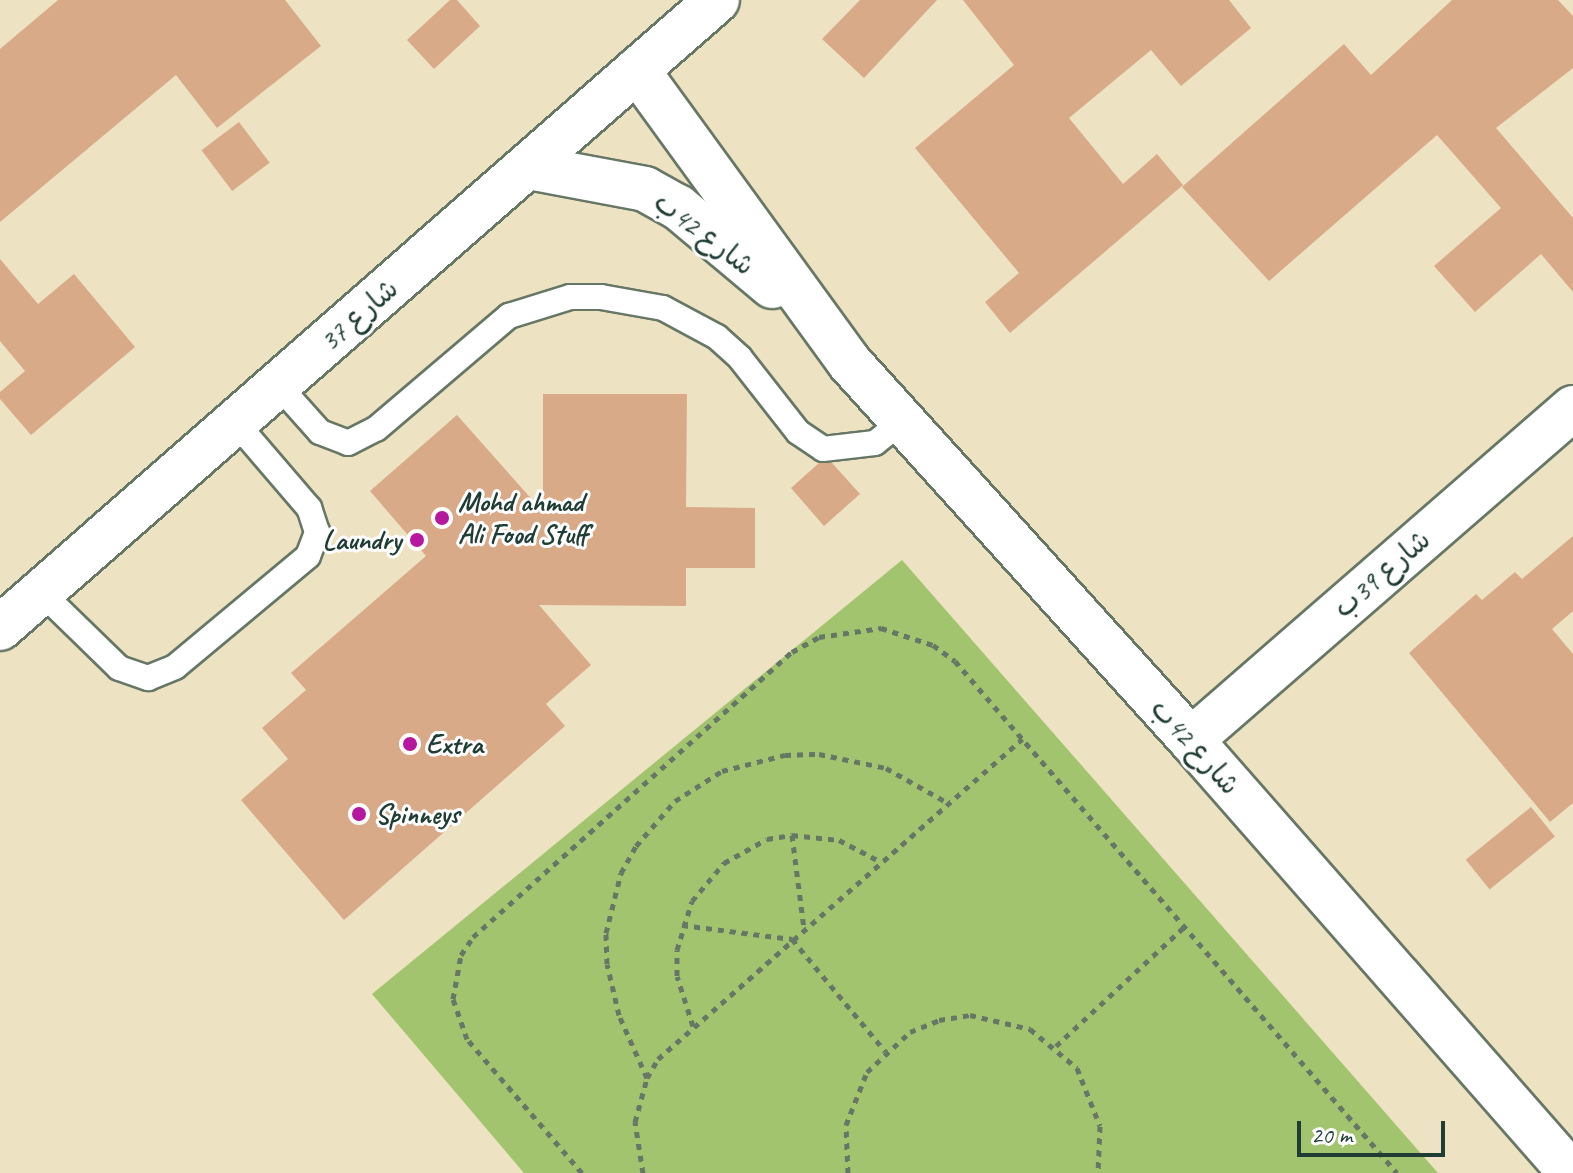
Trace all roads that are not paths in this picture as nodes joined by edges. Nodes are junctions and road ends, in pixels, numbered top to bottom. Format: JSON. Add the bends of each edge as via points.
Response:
{"nodes":[{"id":1,"x":717,"y":0,"type":"edge"},
{"id":2,"x":637,"y":70,"type":"junction"},
{"id":3,"x":528,"y":167,"type":"junction"},
{"id":4,"x":817,"y":324,"type":"junction"},
{"id":5,"x":278,"y":385,"type":"junction"},
{"id":6,"x":1573,"y":408,"type":"edge"},
{"id":7,"x":901,"y":422,"type":"junction"},
{"id":8,"x":237,"y":424,"type":"junction"},
{"id":9,"x":42,"y":593,"type":"junction"},
{"id":10,"x":0,"y":628,"type":"edge"},
{"id":11,"x":1191,"y":740,"type":"junction"},
{"id":12,"x":1571,"y":1173,"type":"edge"}],
"edges":[{"from":1,"to":2,"type":"street","name":"شارع 37"},
{"from":2,"to":3,"type":"street","name":"شارع 37"},
{"from":2,"to":4,"type":"street","name":"شارع 42ب","via":[[720,179]]},
{"from":3,"to":4,"type":"street","name":"شارع 42ب","via":[[656,195],[678,207]]},
{"from":3,"to":5,"type":"street","name":"شارع 37"},
{"from":4,"to":7,"type":"street","name":"شارع 42ب"},
{"from":5,"to":7,"type":"lane","via":[[320,432],[348,443],[376,429],[509,316],[570,297],[601,297],[663,308],[717,337],[798,432],[823,449],[875,443]]},
{"from":5,"to":8,"type":"street","name":"شارع 37"},
{"from":6,"to":11,"type":"street","name":"شارع 39ب"},
{"from":7,"to":11,"type":"street","name":"شارع 42ب"},
{"from":8,"to":9,"type":"street","name":"شارع 37"},
{"from":8,"to":9,"type":"lane","via":[[309,508],[317,532],[308,556],[175,667],[148,678],[119,668]]},
{"from":9,"to":10,"type":"street","name":"شارع 37"},
{"from":11,"to":12,"type":"street","name":"شارع 42ب"}]}
